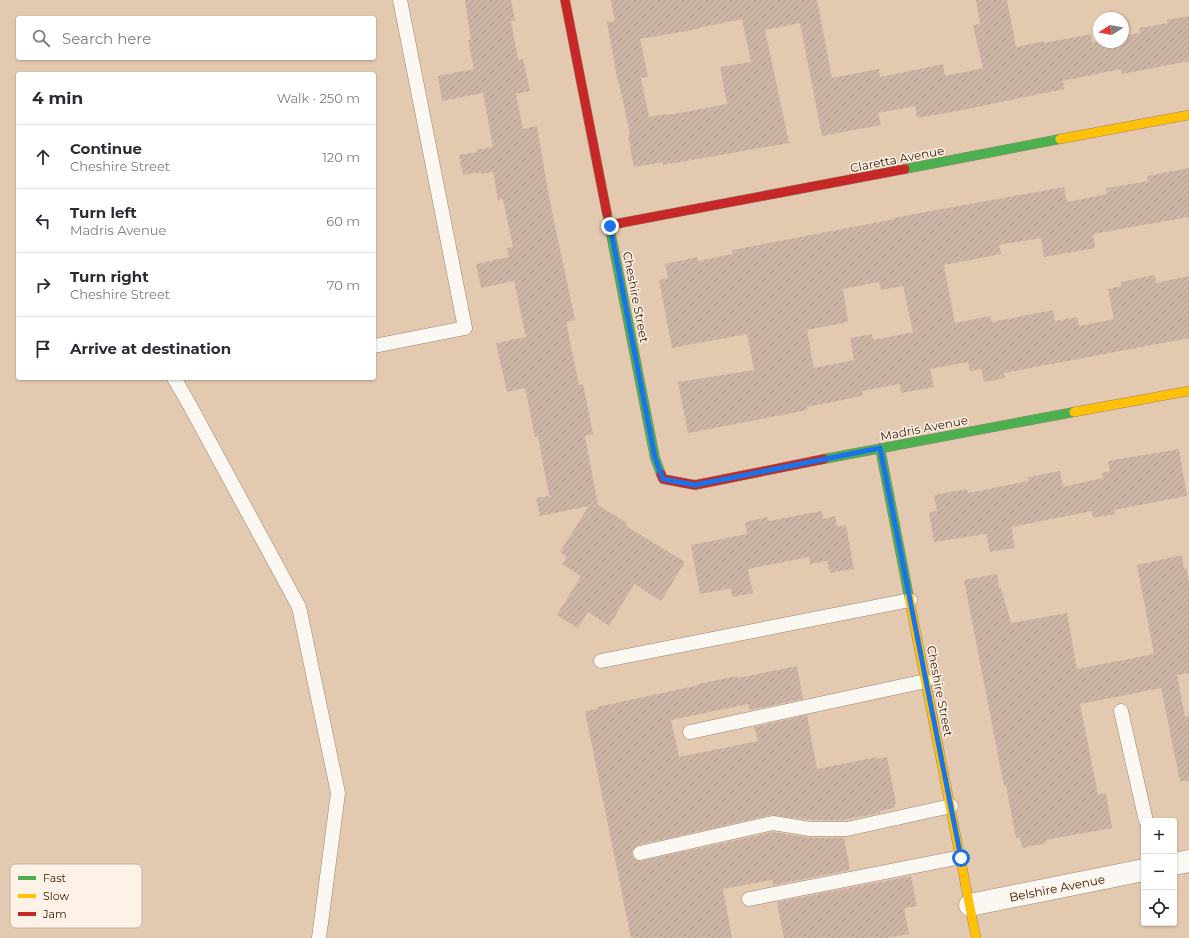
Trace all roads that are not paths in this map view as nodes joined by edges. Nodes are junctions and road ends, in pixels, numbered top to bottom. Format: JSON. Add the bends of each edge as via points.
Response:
{"nodes":[{"id":1,"x":400,"y":0,"type":"edge"},
{"id":2,"x":565,"y":0,"type":"edge"},
{"id":3,"x":1189,"y":115,"type":"edge"},
{"id":4,"x":610,"y":226,"type":"junction"},
{"id":5,"x":376,"y":346,"type":"edge"},
{"id":6,"x":175,"y":380,"type":"edge"},
{"id":7,"x":1189,"y":391,"type":"edge"},
{"id":8,"x":880,"y":448,"type":"junction"},
{"id":9,"x":663,"y":479,"type":"joint"},
{"id":10,"x":910,"y":600,"type":"junction"},
{"id":11,"x":601,"y":661,"type":"dead end"},
{"id":12,"x":926,"y":681,"type":"junction"},
{"id":13,"x":1121,"y":711,"type":"dead end"},
{"id":14,"x":690,"y":732,"type":"dead end"},
{"id":15,"x":951,"y":806,"type":"junction"},
{"id":16,"x":1145,"y":818,"type":"edge"},
{"id":17,"x":640,"y":853,"type":"dead end"},
{"id":18,"x":961,"y":858,"type":"junction"},
{"id":19,"x":1189,"y":861,"type":"edge"},
{"id":20,"x":1177,"y":863,"type":"edge"},
{"id":21,"x":1141,"y":871,"type":"edge"},
{"id":22,"x":749,"y":899,"type":"dead end"},
{"id":23,"x":970,"y":905,"type":"junction"},
{"id":24,"x":319,"y":938,"type":"edge"},
{"id":25,"x":976,"y":938,"type":"edge"}],
"edges":[{"from":1,"to":5,"type":"lane","via":[[465,328]]},
{"from":2,"to":4,"type":"street","name":"Cheshire Street"},
{"from":3,"to":4,"type":"street","name":"Claretta Avenue"},
{"from":4,"to":9,"type":"street","name":"Cheshire Street","via":[[655,458]]},
{"from":6,"to":24,"type":"lane","via":[[299,606],[338,793]]},
{"from":7,"to":8,"type":"street","name":"Madris Avenue"},
{"from":8,"to":9,"type":"street","name":"Madris Avenue","via":[[695,485]]},
{"from":8,"to":10,"type":"street","name":"Cheshire Street"},
{"from":10,"to":11,"type":"lane"},
{"from":10,"to":12,"type":"street","name":"Cheshire Street"},
{"from":12,"to":14,"type":"lane"},
{"from":12,"to":15,"type":"street","name":"Cheshire Street"},
{"from":13,"to":16,"type":"lane"},
{"from":15,"to":17,"type":"lane","via":[[847,830],[810,829],[773,823]]},
{"from":15,"to":18,"type":"street","name":"Cheshire Street"},
{"from":18,"to":22,"type":"lane"},
{"from":18,"to":23,"type":"street","name":"Cheshire Street"},
{"from":19,"to":20,"type":"street"},
{"from":21,"to":23,"type":"street","name":"Belshire Avenue"},
{"from":23,"to":25,"type":"street","name":"Cheshire Street"}]}
